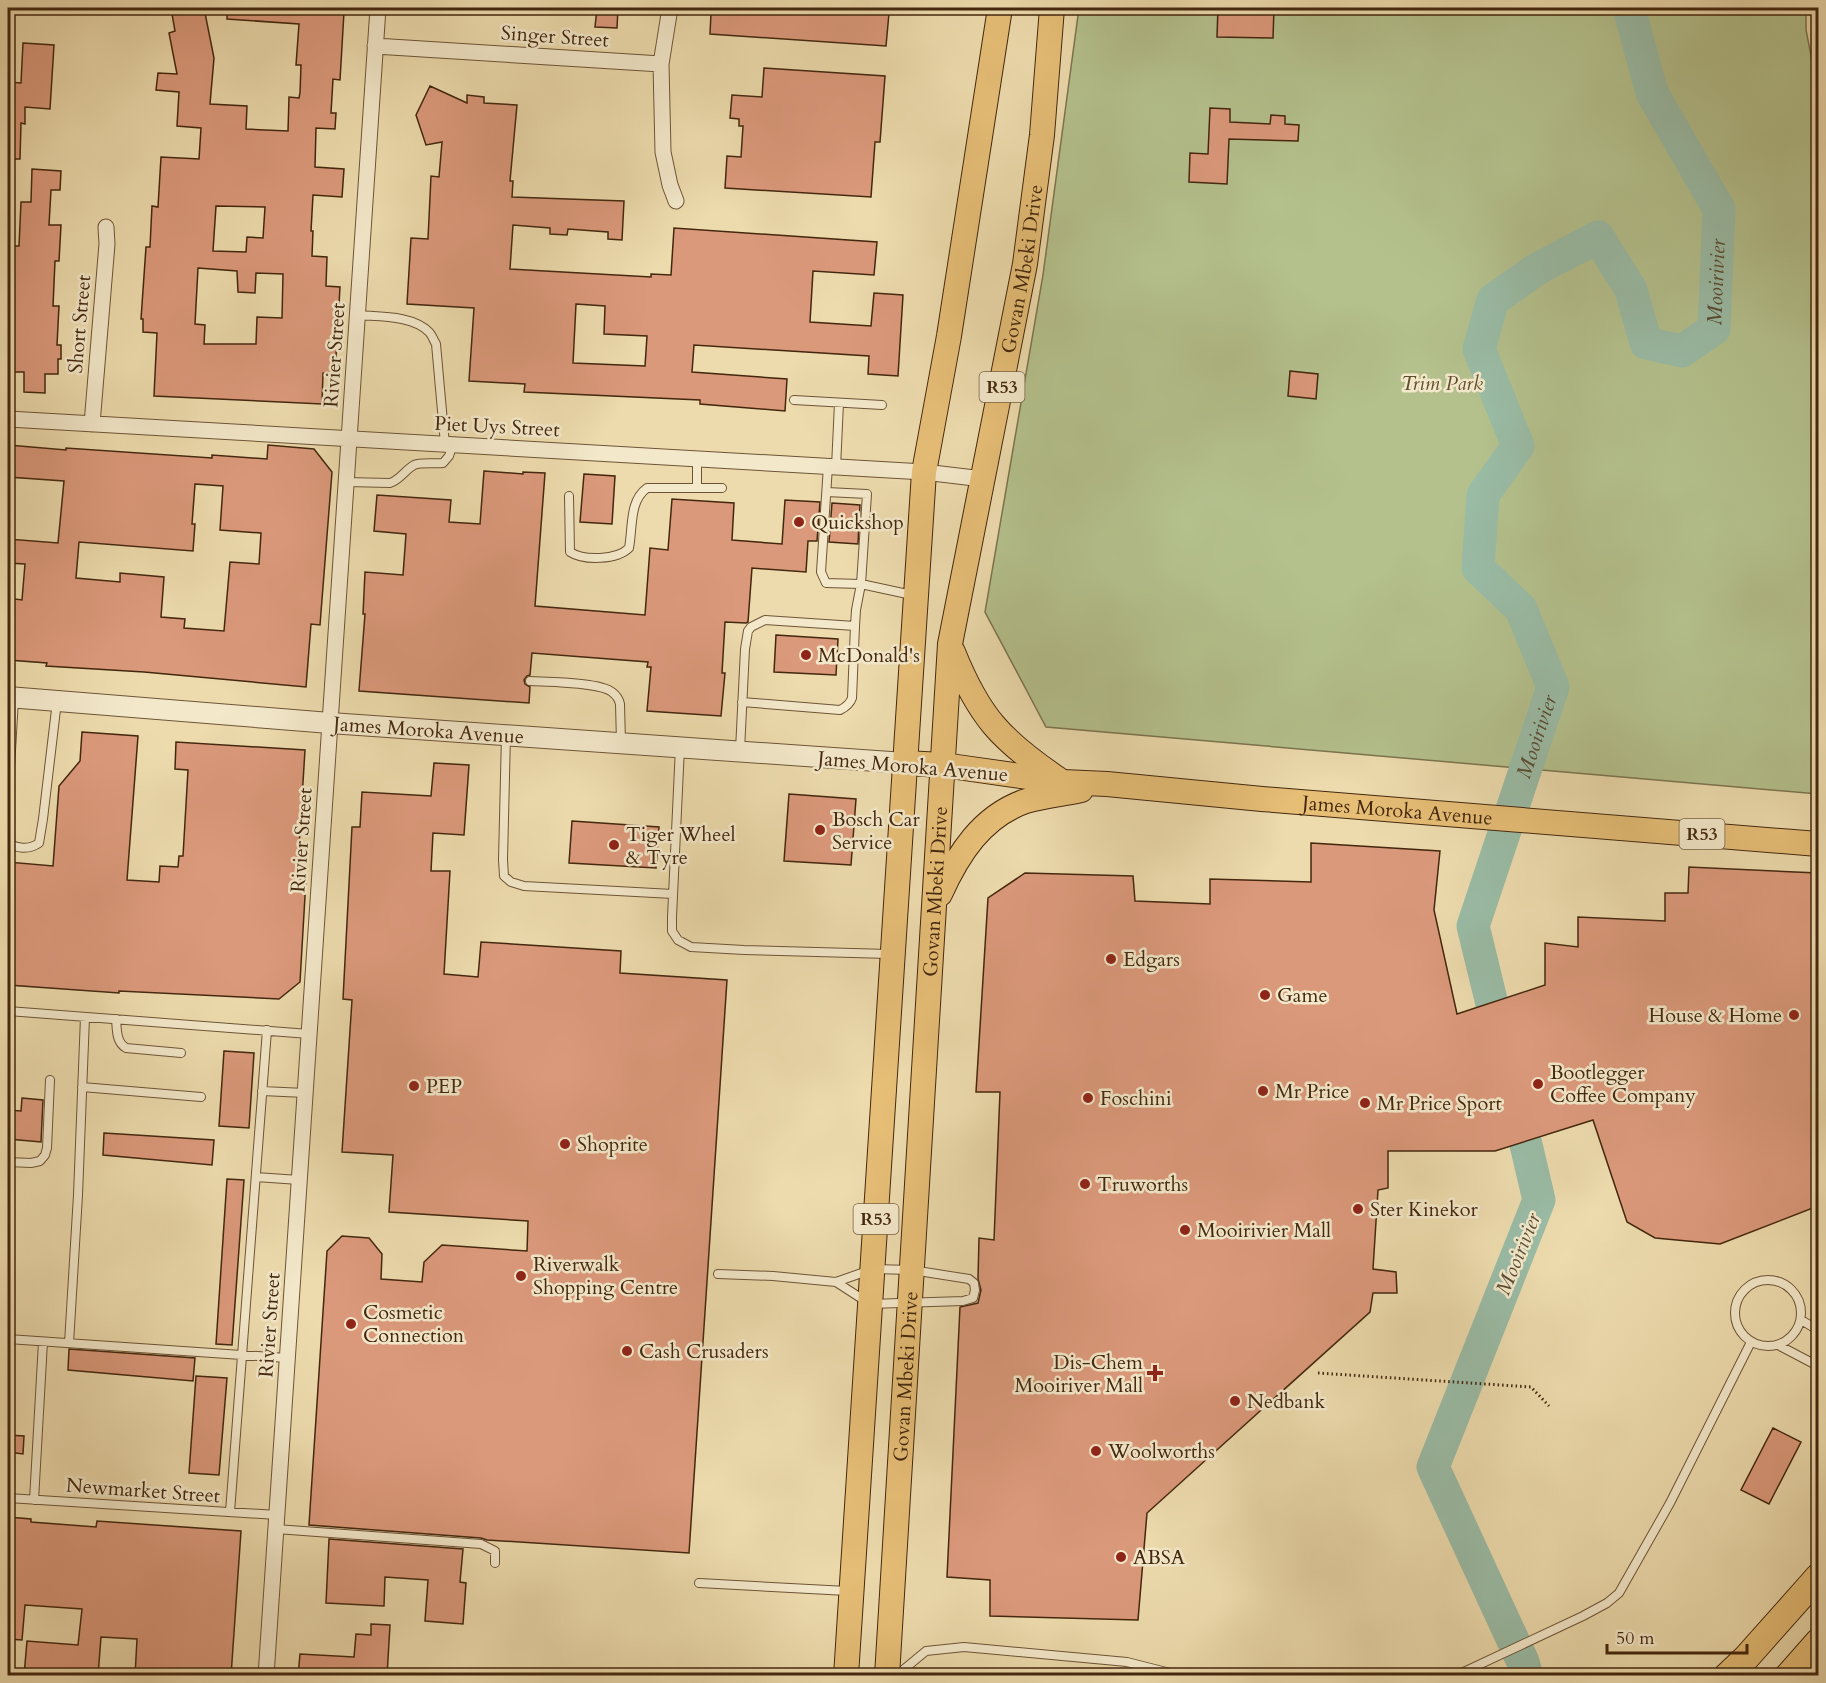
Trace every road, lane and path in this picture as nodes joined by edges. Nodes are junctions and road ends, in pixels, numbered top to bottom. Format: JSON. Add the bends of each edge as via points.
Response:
{"nodes":[{"id":1,"x":378,"y":8,"type":"edge"},
{"id":2,"x":669,"y":8,"type":"edge"},
{"id":3,"x":1000,"y":8,"type":"edge"},
{"id":4,"x":1052,"y":8,"type":"edge"},
{"id":5,"x":375,"y":46,"type":"junction"},
{"id":6,"x":661,"y":64,"type":"junction"},
{"id":7,"x":676,"y":201,"type":"dead end"},
{"id":8,"x":106,"y":227,"type":"dead end"},
{"id":9,"x":357,"y":315,"type":"junction"},
{"id":10,"x":794,"y":400,"type":"dead end"},
{"id":11,"x":839,"y":403,"type":"junction"},
{"id":12,"x":882,"y":405,"type":"dead end"},
{"id":13,"x":8,"y":419,"type":"edge"},
{"id":14,"x":92,"y":424,"type":"junction"},
{"id":15,"x":349,"y":438,"type":"junction"},
{"id":16,"x":449,"y":444,"type":"junction"},
{"id":17,"x":697,"y":459,"type":"junction"},
{"id":18,"x":832,"y":467,"type":"junction"},
{"id":19,"x":924,"y":472,"type":"junction"},
{"id":20,"x":983,"y":479,"type":"junction"},
{"id":21,"x":346,"y":482,"type":"junction"},
{"id":22,"x":697,"y":488,"type":"junction"},
{"id":23,"x":722,"y":488,"type":"dead end"},
{"id":24,"x":827,"y":492,"type":"junction"},
{"id":25,"x":569,"y":496,"type":"dead end"},
{"id":26,"x":861,"y":584,"type":"junction"},
{"id":27,"x":916,"y":596,"type":"junction"},
{"id":28,"x":855,"y":626,"type":"junction"},
{"id":29,"x":950,"y":644,"type":"junction"},
{"id":30,"x":531,"y":681,"type":"dead end"},
{"id":31,"x":11,"y":698,"type":"edge"},
{"id":32,"x":57,"y":701,"type":"junction"},
{"id":33,"x":742,"y":702,"type":"junction"},
{"id":34,"x":330,"y":723,"type":"junction"},
{"id":35,"x":506,"y":734,"type":"junction"},
{"id":36,"x":621,"y":742,"type":"junction"},
{"id":37,"x":681,"y":747,"type":"junction"},
{"id":38,"x":740,"y":752,"type":"junction"},
{"id":39,"x":905,"y":763,"type":"junction"},
{"id":40,"x":943,"y":765,"type":"junction"},
{"id":41,"x":1063,"y":782,"type":"junction"},
{"id":42,"x":1107,"y":784,"type":"junction"},
{"id":43,"x":8,"y":802,"type":"edge"},
{"id":44,"x":8,"y":842,"type":"edge"},
{"id":45,"x":1818,"y":844,"type":"edge"},
{"id":46,"x":673,"y":894,"type":"junction"},
{"id":47,"x":934,"y":907,"type":"junction"},
{"id":48,"x":894,"y":954,"type":"junction"},
{"id":49,"x":8,"y":1011,"type":"edge"},
{"id":50,"x":85,"y":1017,"type":"junction"},
{"id":51,"x":116,"y":1019,"type":"junction"},
{"id":52,"x":267,"y":1030,"type":"junction"},
{"id":53,"x":309,"y":1034,"type":"junction"},
{"id":54,"x":181,"y":1053,"type":"dead end"},
{"id":55,"x":50,"y":1080,"type":"dead end"},
{"id":56,"x":82,"y":1087,"type":"junction"},
{"id":57,"x":262,"y":1091,"type":"junction"},
{"id":58,"x":305,"y":1093,"type":"junction"},
{"id":59,"x":201,"y":1097,"type":"dead end"},
{"id":60,"x":8,"y":1162,"type":"edge"},
{"id":61,"x":256,"y":1177,"type":"junction"},
{"id":62,"x":299,"y":1180,"type":"junction"},
{"id":63,"x":873,"y":1269,"type":"junction"},
{"id":64,"x":912,"y":1270,"type":"junction"},
{"id":65,"x":718,"y":1274,"type":"dead end"},
{"id":66,"x":836,"y":1282,"type":"junction"},
{"id":67,"x":910,"y":1303,"type":"junction"},
{"id":68,"x":870,"y":1304,"type":"junction"},
{"id":69,"x":1801,"y":1320,"type":"junction"},
{"id":70,"x":1818,"y":1330,"type":"edge"},
{"id":71,"x":8,"y":1339,"type":"edge"},
{"id":72,"x":43,"y":1341,"type":"junction"},
{"id":73,"x":1751,"y":1342,"type":"junction"},
{"id":74,"x":69,"y":1343,"type":"junction"},
{"id":75,"x":1778,"y":1345,"type":"junction"},
{"id":76,"x":242,"y":1355,"type":"junction"},
{"id":77,"x":287,"y":1358,"type":"junction"},
{"id":78,"x":1818,"y":1366,"type":"edge"},
{"id":79,"x":1318,"y":1373,"type":"dead end"},
{"id":80,"x":1549,"y":1406,"type":"dead end"},
{"id":81,"x":8,"y":1498,"type":"edge"},
{"id":82,"x":34,"y":1500,"type":"junction"},
{"id":83,"x":230,"y":1512,"type":"junction"},
{"id":84,"x":276,"y":1522,"type":"junction"},
{"id":85,"x":495,"y":1563,"type":"dead end"},
{"id":86,"x":1818,"y":1577,"type":"edge"},
{"id":87,"x":699,"y":1583,"type":"dead end"},
{"id":88,"x":852,"y":1591,"type":"junction"},
{"id":89,"x":1818,"y":1642,"type":"edge"},
{"id":90,"x":266,"y":1676,"type":"edge"},
{"id":91,"x":846,"y":1676,"type":"edge"},
{"id":92,"x":887,"y":1676,"type":"edge"},
{"id":93,"x":899,"y":1676,"type":"edge"},
{"id":94,"x":1182,"y":1676,"type":"edge"},
{"id":95,"x":1455,"y":1676,"type":"edge"},
{"id":96,"x":1727,"y":1676,"type":"edge"},
{"id":97,"x":1788,"y":1676,"type":"edge"}],
"edges":[{"from":1,"to":5,"type":"street","name":"Rivier Street"},
{"from":2,"to":6,"type":"street"},
{"from":3,"to":19,"type":"main road","name":"Govan Mbeki Drive","number":"R53"},
{"from":4,"to":20,"type":"main road","name":"Govan Mbeki Drive","number":"R53","via":[[1042,135],[1025,264]]},
{"from":5,"to":6,"type":"street","name":"Singer Street"},
{"from":5,"to":9,"type":"street","name":"Rivier Street"},
{"from":6,"to":7,"type":"street","via":[[663,152]]},
{"from":8,"to":14,"type":"street","name":"Short Street"},
{"from":9,"to":15,"type":"street","name":"Rivier Street"},
{"from":9,"to":16,"type":"lane","via":[[405,320],[429,332],[436,345]]},
{"from":10,"to":11,"type":"lane"},
{"from":11,"to":12,"type":"lane"},
{"from":11,"to":18,"type":"lane"},
{"from":13,"to":14,"type":"street","name":"Piet Uys Street"},
{"from":14,"to":15,"type":"street","name":"Piet Uys Street"},
{"from":15,"to":16,"type":"street","name":"Piet Uys Street"},
{"from":15,"to":21,"type":"street","name":"Rivier Street"},
{"from":16,"to":17,"type":"street","name":"Piet Uys Street"},
{"from":16,"to":21,"type":"lane","via":[[449,456],[443,463],[418,464],[396,481]]},
{"from":17,"to":18,"type":"street","name":"Piet Uys Street"},
{"from":17,"to":22,"type":"lane"},
{"from":18,"to":19,"type":"street","name":"Piet Uys Street"},
{"from":18,"to":24,"type":"lane"},
{"from":19,"to":20,"type":"street","name":"Piet Uys Street"},
{"from":19,"to":27,"type":"main road","name":"Govan Mbeki Drive","number":"R53"},
{"from":20,"to":29,"type":"main road","name":"Govan Mbeki Drive","number":"R53"},
{"from":21,"to":34,"type":"street","name":"Rivier Street"},
{"from":22,"to":23,"type":"lane"},
{"from":22,"to":25,"type":"lane","via":[[647,488],[641,492],[635,502],[629,548],[609,558],[576,556],[570,552]]},
{"from":24,"to":26,"type":"lane","via":[[821,572],[826,583]]},
{"from":24,"to":26,"type":"lane","via":[[867,494]]},
{"from":26,"to":27,"type":"lane"},
{"from":26,"to":28,"type":"lane"},
{"from":27,"to":39,"type":"main road","name":"Govan Mbeki Drive","number":"R53"},
{"from":28,"to":33,"type":"lane","via":[[765,620],[751,627],[745,649]]},
{"from":28,"to":33,"type":"lane","via":[[852,698],[846,707],[840,710]]},
{"from":29,"to":40,"type":"main road","name":"Govan Mbeki Drive","number":"R53"},
{"from":29,"to":41,"type":"main road","via":[[975,701],[992,725],[1026,757]]},
{"from":30,"to":36,"type":"lane","via":[[595,685],[611,690],[620,704]]},
{"from":31,"to":32,"type":"street","name":"James Moroka Avenue"},
{"from":31,"to":43,"type":"lane"},
{"from":32,"to":34,"type":"street","name":"James Moroka Avenue"},
{"from":32,"to":44,"type":"lane","via":[[39,843],[26,848]]},
{"from":33,"to":38,"type":"lane"},
{"from":34,"to":35,"type":"street","name":"James Moroka Avenue"},
{"from":34,"to":53,"type":"street","name":"Rivier Street"},
{"from":35,"to":36,"type":"street","name":"James Moroka Avenue"},
{"from":35,"to":46,"type":"lane","via":[[504,876],[524,886]]},
{"from":36,"to":37,"type":"street","name":"James Moroka Avenue"},
{"from":37,"to":38,"type":"street","name":"James Moroka Avenue"},
{"from":37,"to":46,"type":"lane"},
{"from":38,"to":39,"type":"street","name":"James Moroka Avenue"},
{"from":39,"to":40,"type":"main road","name":"James Moroka Avenue","number":"R53"},
{"from":39,"to":48,"type":"main road","name":"Govan Mbeki Drive","number":"R53"},
{"from":40,"to":41,"type":"main road","name":"James Moroka Avenue","number":"R53"},
{"from":40,"to":47,"type":"main road","name":"Govan Mbeki Drive","number":"R53"},
{"from":41,"to":42,"type":"main road","name":"James Moroka Avenue","number":"R53"},
{"from":42,"to":45,"type":"main road","name":"James Moroka Avenue","number":"R53"},
{"from":42,"to":47,"type":"main road","via":[[1028,801],[1005,810],[963,850]]},
{"from":46,"to":48,"type":"lane","via":[[672,931],[678,940],[691,947]]},
{"from":47,"to":64,"type":"main road","name":"Govan Mbeki Drive","number":"R53"},
{"from":48,"to":63,"type":"main road","name":"Govan Mbeki Drive","number":"R53"},
{"from":49,"to":50,"type":"lane"},
{"from":50,"to":51,"type":"lane"},
{"from":50,"to":56,"type":"lane"},
{"from":51,"to":52,"type":"lane"},
{"from":51,"to":54,"type":"lane","via":[[118,1037],[126,1048]]},
{"from":52,"to":53,"type":"lane"},
{"from":52,"to":57,"type":"lane"},
{"from":53,"to":58,"type":"street","name":"Rivier Street"},
{"from":55,"to":60,"type":"lane","via":[[45,1155],[31,1163]]},
{"from":56,"to":59,"type":"lane"},
{"from":56,"to":74,"type":"lane"},
{"from":57,"to":58,"type":"lane"},
{"from":57,"to":61,"type":"lane"},
{"from":58,"to":62,"type":"street","name":"Rivier Street"},
{"from":61,"to":62,"type":"lane"},
{"from":61,"to":76,"type":"lane"},
{"from":62,"to":77,"type":"street","name":"Rivier Street"},
{"from":63,"to":64,"type":"lane"},
{"from":63,"to":66,"type":"lane"},
{"from":63,"to":68,"type":"main road","name":"Govan Mbeki Drive","number":"R53"},
{"from":64,"to":67,"type":"main road","name":"Govan Mbeki Drive","number":"R53"},
{"from":64,"to":67,"type":"lane","via":[[969,1279],[975,1290],[973,1298],[963,1301]]},
{"from":65,"to":66,"type":"lane"},
{"from":66,"to":68,"type":"lane"},
{"from":67,"to":68,"type":"lane"},
{"from":67,"to":92,"type":"main road","name":"Govan Mbeki Drive","number":"R53"},
{"from":68,"to":88,"type":"main road","name":"Govan Mbeki Drive","number":"R53"},
{"from":69,"to":70,"type":"lane"},
{"from":69,"to":73,"type":"lane","via":[[1798,1299],[1783,1283],[1772,1280],[1750,1285],[1736,1303],[1734,1314],[1743,1335]]},
{"from":69,"to":75,"type":"lane","via":[[1793,1336]]},
{"from":71,"to":72,"type":"lane"},
{"from":72,"to":74,"type":"lane"},
{"from":72,"to":82,"type":"lane"},
{"from":73,"to":75,"type":"lane"},
{"from":73,"to":95,"type":"lane","via":[[1670,1503],[1619,1593],[1583,1616]]},
{"from":74,"to":76,"type":"lane"},
{"from":75,"to":78,"type":"lane"},
{"from":76,"to":77,"type":"lane"},
{"from":76,"to":83,"type":"lane"},
{"from":77,"to":84,"type":"street","name":"Rivier Street"},
{"from":79,"to":80,"type":"path","via":[[1531,1387]]},
{"from":81,"to":82,"type":"lane","name":"Newmarket Street"},
{"from":82,"to":83,"type":"lane","name":"Newmarket Street"},
{"from":83,"to":84,"type":"lane","name":"Newmarket Street"},
{"from":84,"to":85,"type":"lane","name":"Newmarket Street","via":[[481,1544],[495,1551]]},
{"from":84,"to":90,"type":"street","name":"Rivier Street"},
{"from":86,"to":96,"type":"highway"},
{"from":87,"to":88,"type":"lane"},
{"from":88,"to":91,"type":"main road","name":"Govan Mbeki Drive","number":"R53"},
{"from":89,"to":97,"type":"highway"},
{"from":93,"to":94,"type":"lane","via":[[926,1651],[964,1647],[1127,1662]]}]}
